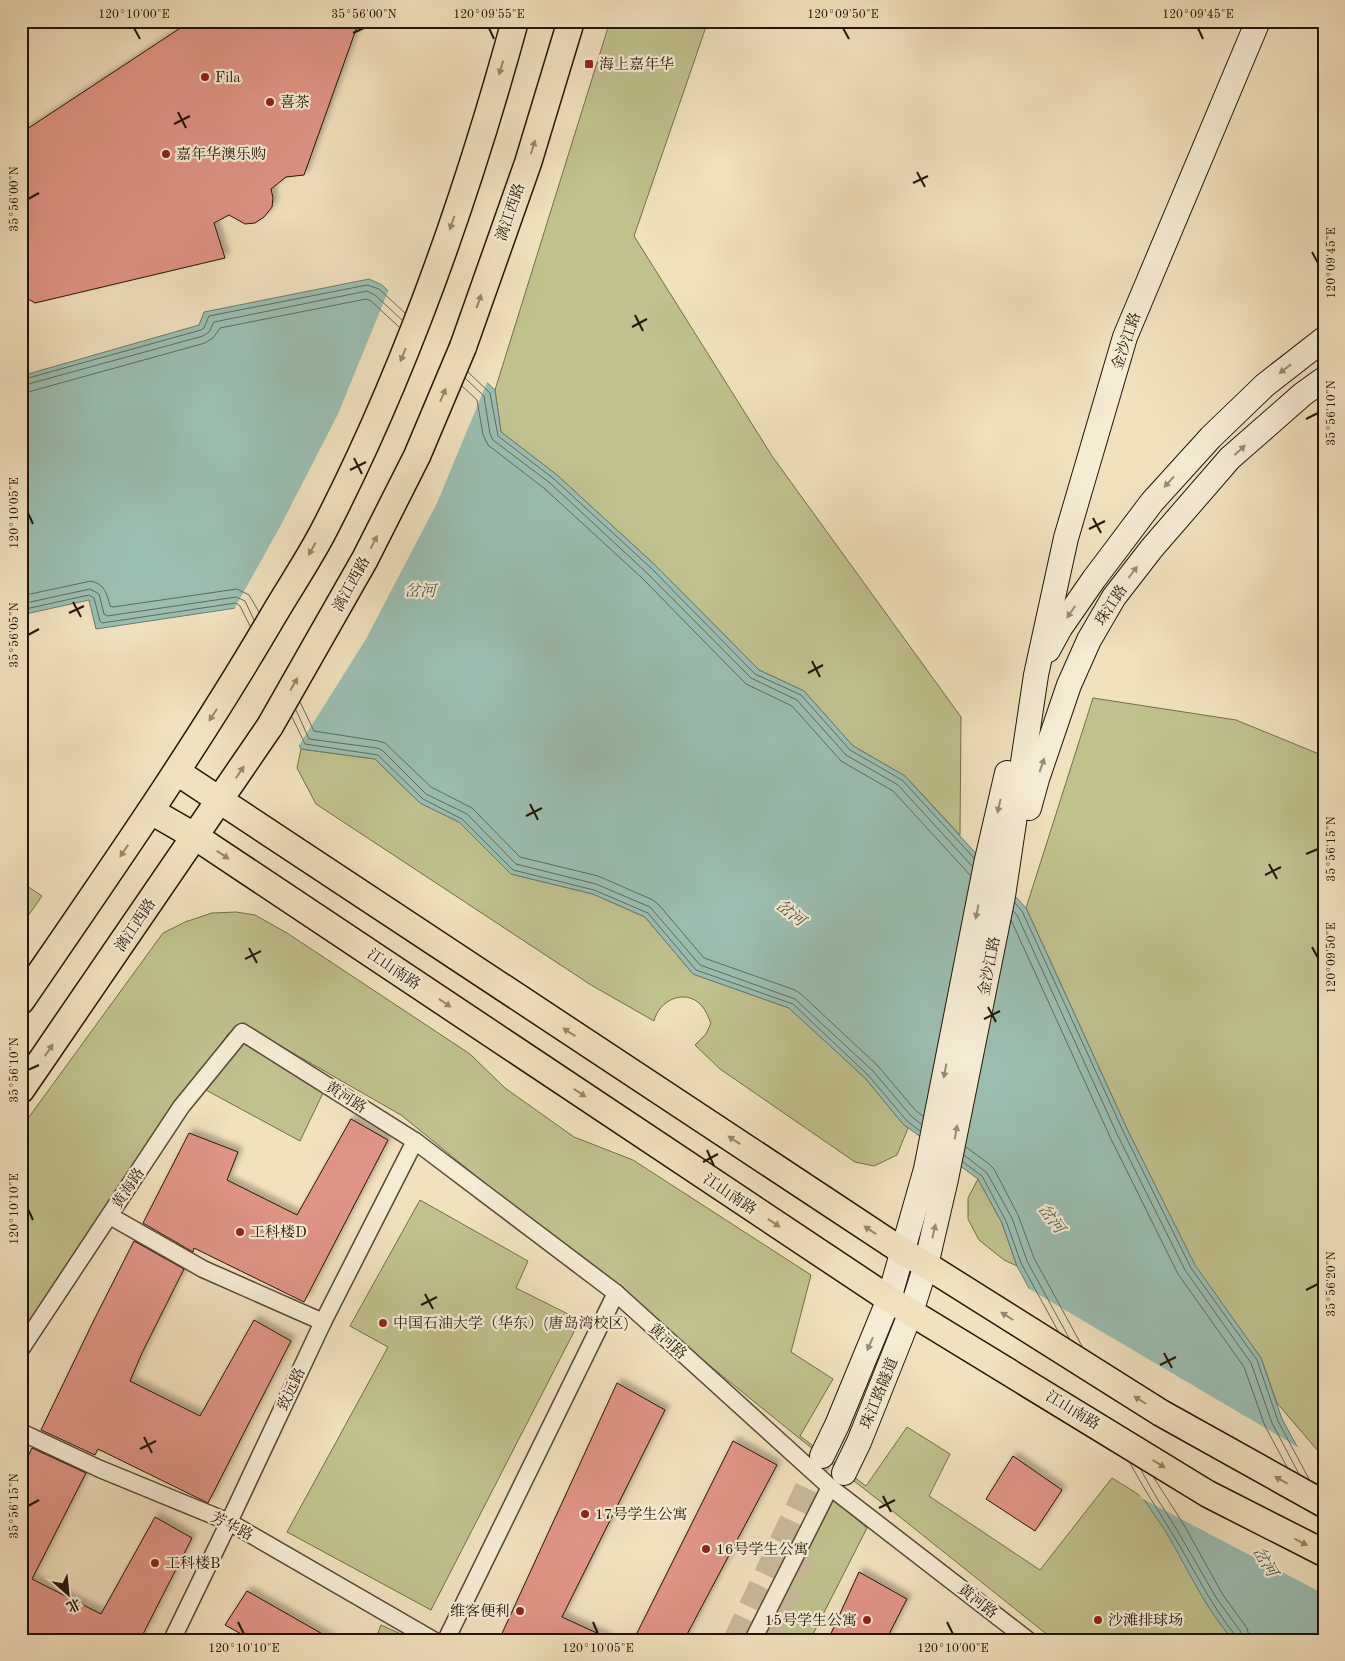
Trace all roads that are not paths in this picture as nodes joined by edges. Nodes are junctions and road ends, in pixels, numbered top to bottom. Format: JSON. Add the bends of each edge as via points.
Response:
{"nodes":[{"id":1,"x":515,"y":21,"type":"edge"},
{"id":2,"x":571,"y":21,"type":"edge"},
{"id":3,"x":1258,"y":21,"type":"edge"},
{"id":4,"x":1324,"y":339,"type":"edge"},
{"id":5,"x":1324,"y":378,"type":"edge"},
{"id":6,"x":1036,"y":675,"type":"junction"},
{"id":7,"x":1069,"y":685,"type":"junction"},
{"id":8,"x":176,"y":772,"type":"junction"},
{"id":9,"x":220,"y":801,"type":"junction"},
{"id":10,"x":152,"y":811,"type":"junction"},
{"id":11,"x":196,"y":837,"type":"junction"},
{"id":12,"x":1003,"y":896,"type":"junction"},
{"id":13,"x":21,"y":1001,"type":"edge"},
{"id":14,"x":242,"y":1032,"type":"joint"},
{"id":15,"x":21,"y":1090,"type":"edge"},
{"id":16,"x":415,"y":1141,"type":"junction"},
{"id":17,"x":936,"y":1174,"type":"junction"},
{"id":18,"x":110,"y":1216,"type":"junction"},
{"id":19,"x":902,"y":1251,"type":"junction"},
{"id":20,"x":926,"y":1265,"type":"junction"},
{"id":21,"x":616,"y":1293,"type":"junction"},
{"id":22,"x":889,"y":1299,"type":"junction"},
{"id":23,"x":911,"y":1312,"type":"junction"},
{"id":24,"x":322,"y":1322,"type":"junction"},
{"id":25,"x":21,"y":1349,"type":"edge"},
{"id":26,"x":21,"y":1432,"type":"edge"},
{"id":27,"x":822,"y":1456,"type":"tunnel mouth"},
{"id":28,"x":837,"y":1480,"type":"junction"},
{"id":29,"x":1324,"y":1504,"type":"edge"},
{"id":30,"x":230,"y":1522,"type":"junction"},
{"id":31,"x":1324,"y":1553,"type":"edge"},
{"id":32,"x":172,"y":1640,"type":"edge"},
{"id":33,"x":433,"y":1640,"type":"edge"},
{"id":34,"x":446,"y":1640,"type":"edge"},
{"id":35,"x":753,"y":1640,"type":"edge"},
{"id":36,"x":1028,"y":1640,"type":"edge"}],
"edges":[{"from":1,"to":8,"type":"main road","one_way":true,"via":[[422,310],[374,425],[323,531],[239,674]]},
{"from":9,"to":2,"type":"main road","name":"漓江西路","one_way":true,"bridge":true,"via":[[270,726],[365,559],[417,456],[463,347],[528,163]]},
{"from":3,"to":6,"type":"main road","name":"金沙江路","via":[[1125,337],[1066,538]]},
{"from":4,"to":6,"type":"main road","name":"珠江路","one_way":true,"via":[[1265,385],[1211,437],[1152,502],[1060,628]]},
{"from":7,"to":5,"type":"main road","name":"珠江路","one_way":true,"via":[[1089,640],[1114,597],[1152,548],[1230,458]]},
{"from":6,"to":7,"type":"main road"},
{"from":6,"to":12,"type":"main road","name":"金沙江路"},
{"from":6,"to":17,"type":"main road","name":"金沙江路","one_way":true,"via":[[1022,704],[986,864]]},
{"from":12,"to":7,"type":"main road","name":"珠江路","one_way":true},
{"from":8,"to":9,"type":"main road"},
{"from":8,"to":10,"type":"main road"},
{"from":9,"to":11,"type":"main road","name":"漓江西路"},
{"from":19,"to":9,"type":"main road","one_way":true},
{"from":10,"to":11,"type":"main road","name":"江山南路"},
{"from":10,"to":13,"type":"main road","one_way":true},
{"from":15,"to":11,"type":"main road","name":"漓江西路","one_way":true},
{"from":11,"to":22,"type":"main road","name":"江山南路","one_way":true},
{"from":17,"to":12,"type":"main road","name":"金沙江路","one_way":true},
{"from":14,"to":16,"type":"street","name":"黄河路"},
{"from":14,"to":18,"type":"street","name":"黄海路","via":[[182,1107]]},
{"from":16,"to":21,"type":"street","name":"黄河路"},
{"from":16,"to":24,"type":"street","name":"致远路"},
{"from":17,"to":19,"type":"main road","name":"金沙江路"},
{"from":20,"to":17,"type":"main road","name":"金沙江路","one_way":true},
{"from":18,"to":24,"type":"street","via":[[203,1269]]},
{"from":18,"to":25,"type":"street","name":"黄海路"},
{"from":19,"to":20,"type":"main road"},
{"from":19,"to":22,"type":"main road","name":"金沙江路"},
{"from":20,"to":23,"type":"main road","name":"金沙江路"},
{"from":29,"to":20,"type":"main road","one_way":true,"via":[[1161,1413]]},
{"from":21,"to":28,"type":"street","name":"黄河路"},
{"from":21,"to":34,"type":"street"},
{"from":22,"to":23,"type":"main road","name":"江山南路"},
{"from":22,"to":27,"type":"main road","name":"珠江路隧道","one_way":true},
{"from":23,"to":28,"type":"main road","name":"珠江路隧道","via":[[859,1442]]},
{"from":23,"to":31,"type":"main road","name":"江山南路","one_way":true,"via":[[1208,1494]]},
{"from":24,"to":30,"type":"street","name":"致远路"},
{"from":26,"to":30,"type":"street","name":"芳华路","via":[[100,1469]]},
{"from":28,"to":35,"type":"street"},
{"from":28,"to":36,"type":"street","name":"黄河路"},
{"from":30,"to":32,"type":"street","name":"致远路"},
{"from":30,"to":33,"type":"street","name":"芳华路"}]}
